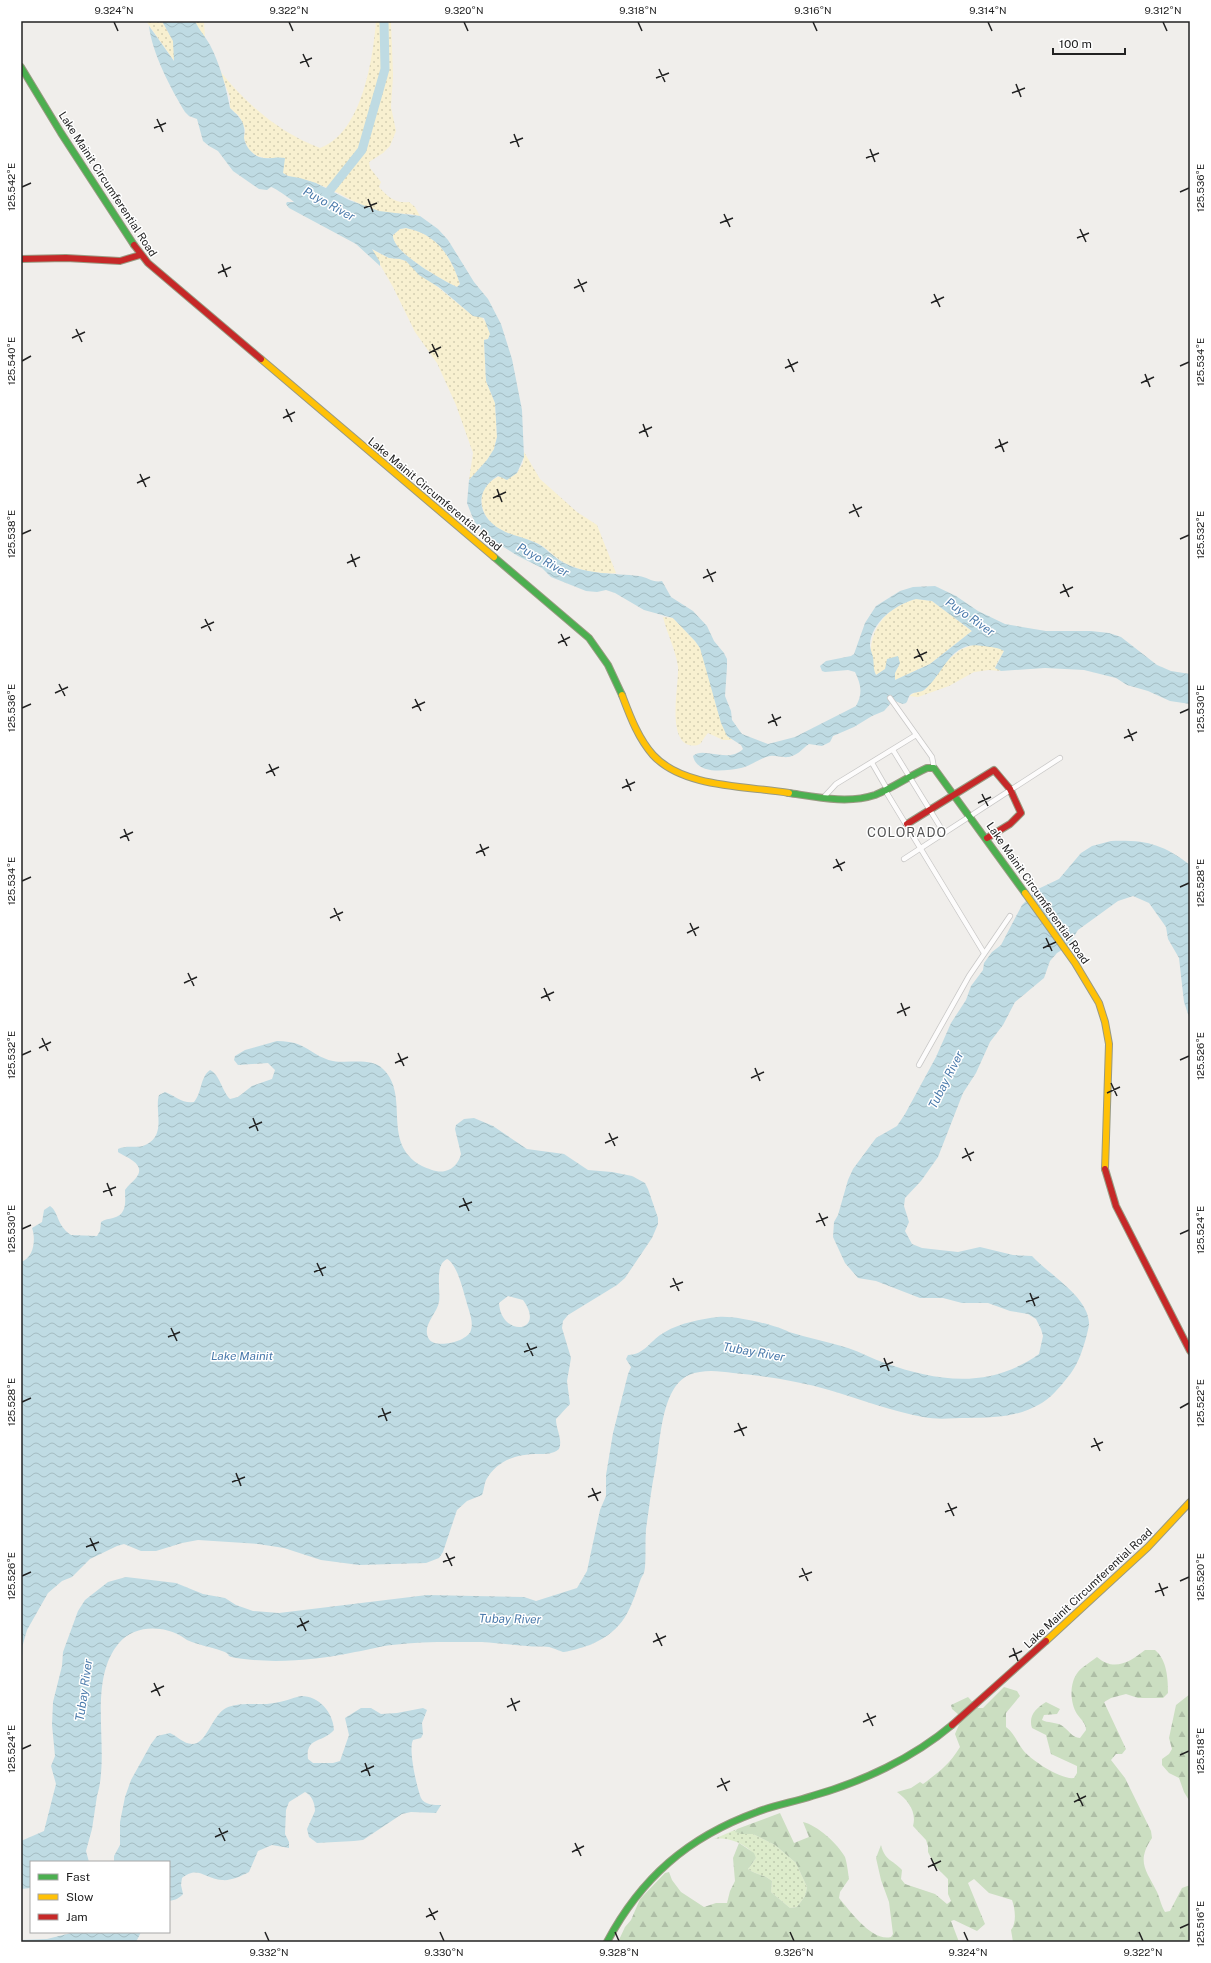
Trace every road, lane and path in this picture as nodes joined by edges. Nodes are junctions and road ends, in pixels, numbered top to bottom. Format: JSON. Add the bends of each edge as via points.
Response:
{"nodes":[{"id":1,"x":21,"y":67,"type":"edge"},
{"id":2,"x":140,"y":255,"type":"junction"},
{"id":3,"x":21,"y":259,"type":"edge"},
{"id":4,"x":890,"y":698,"type":"dead end"},
{"id":5,"x":916,"y":735,"type":"junction"},
{"id":6,"x":893,"y":750,"type":"junction"},
{"id":7,"x":1060,"y":758,"type":"dead end"},
{"id":8,"x":872,"y":763,"type":"junction"},
{"id":9,"x":934,"y":768,"type":"junction"},
{"id":10,"x":909,"y":777,"type":"junction"},
{"id":11,"x":886,"y":789,"type":"junction"},
{"id":12,"x":1010,"y":789,"type":"junction"},
{"id":13,"x":955,"y":794,"type":"junction"},
{"id":14,"x":824,"y":797,"type":"junction"},
{"id":15,"x":930,"y":810,"type":"junction"},
{"id":16,"x":970,"y":815,"type":"junction"},
{"id":17,"x":907,"y":824,"type":"junction"},
{"id":18,"x":944,"y":833,"type":"junction"},
{"id":19,"x":987,"y":838,"type":"junction"},
{"id":20,"x":921,"y":848,"type":"junction"},
{"id":21,"x":904,"y":859,"type":"dead end"},
{"id":22,"x":1010,"y":916,"type":"dead end"},
{"id":23,"x":984,"y":953,"type":"junction"},
{"id":24,"x":919,"y":1065,"type":"dead end"},
{"id":25,"x":1190,"y":1351,"type":"edge"},
{"id":26,"x":1190,"y":1502,"type":"edge"},
{"id":27,"x":607,"y":1942,"type":"edge"}],
"edges":[{"from":1,"to":2,"type":"main road","name":"Lake Mainit Circumferential Road"},
{"from":2,"to":3,"type":"main road","via":[[120,261]]},
{"from":2,"to":14,"type":"main road","name":"Lake Mainit Circumferential Road","via":[[153,269],[589,638],[610,665],[640,736],[651,752],[664,764],[680,774],[704,781]]},
{"from":4,"to":5,"type":"street"},
{"from":5,"to":6,"type":"street"},
{"from":5,"to":9,"type":"street","via":[[932,757]]},
{"from":6,"to":8,"type":"street"},
{"from":6,"to":10,"type":"street"},
{"from":7,"to":12,"type":"street"},
{"from":8,"to":11,"type":"street"},
{"from":8,"to":14,"type":"street","via":[[836,784]]},
{"from":9,"to":10,"type":"main road","name":"Lake Mainit Circumferential Road"},
{"from":9,"to":13,"type":"main road","name":"Lake Mainit Circumferential Road"},
{"from":10,"to":11,"type":"main road","name":"Lake Mainit Circumferential Road"},
{"from":10,"to":15,"type":"street"},
{"from":11,"to":14,"type":"main road","name":"Lake Mainit Circumferential Road","via":[[867,796],[845,799]]},
{"from":11,"to":17,"type":"street"},
{"from":12,"to":13,"type":"main road","via":[[994,770]]},
{"from":12,"to":16,"type":"street"},
{"from":12,"to":19,"type":"main road","via":[[1020,809],[1020,816]]},
{"from":13,"to":15,"type":"main road"},
{"from":13,"to":16,"type":"main road","name":"Lake Mainit Circumferential Road"},
{"from":15,"to":17,"type":"main road"},
{"from":15,"to":18,"type":"street"},
{"from":16,"to":18,"type":"street"},
{"from":16,"to":19,"type":"main road","name":"Lake Mainit Circumferential Road"},
{"from":17,"to":20,"type":"street"},
{"from":18,"to":20,"type":"street"},
{"from":19,"to":25,"type":"main road","name":"Lake Mainit Circumferential Road","via":[[1076,963],[1099,1003],[1108,1032],[1105,1157],[1108,1185],[1116,1206]]},
{"from":20,"to":21,"type":"street"},
{"from":20,"to":23,"type":"street"},
{"from":22,"to":23,"type":"street"},
{"from":23,"to":24,"type":"street"},
{"from":26,"to":27,"type":"main road","name":"Lake Mainit Circumferential Road","via":[[1169,1526],[957,1722],[910,1754],[865,1777],[749,1814],[694,1842],[660,1867],[642,1886],[623,1912]]}]}
